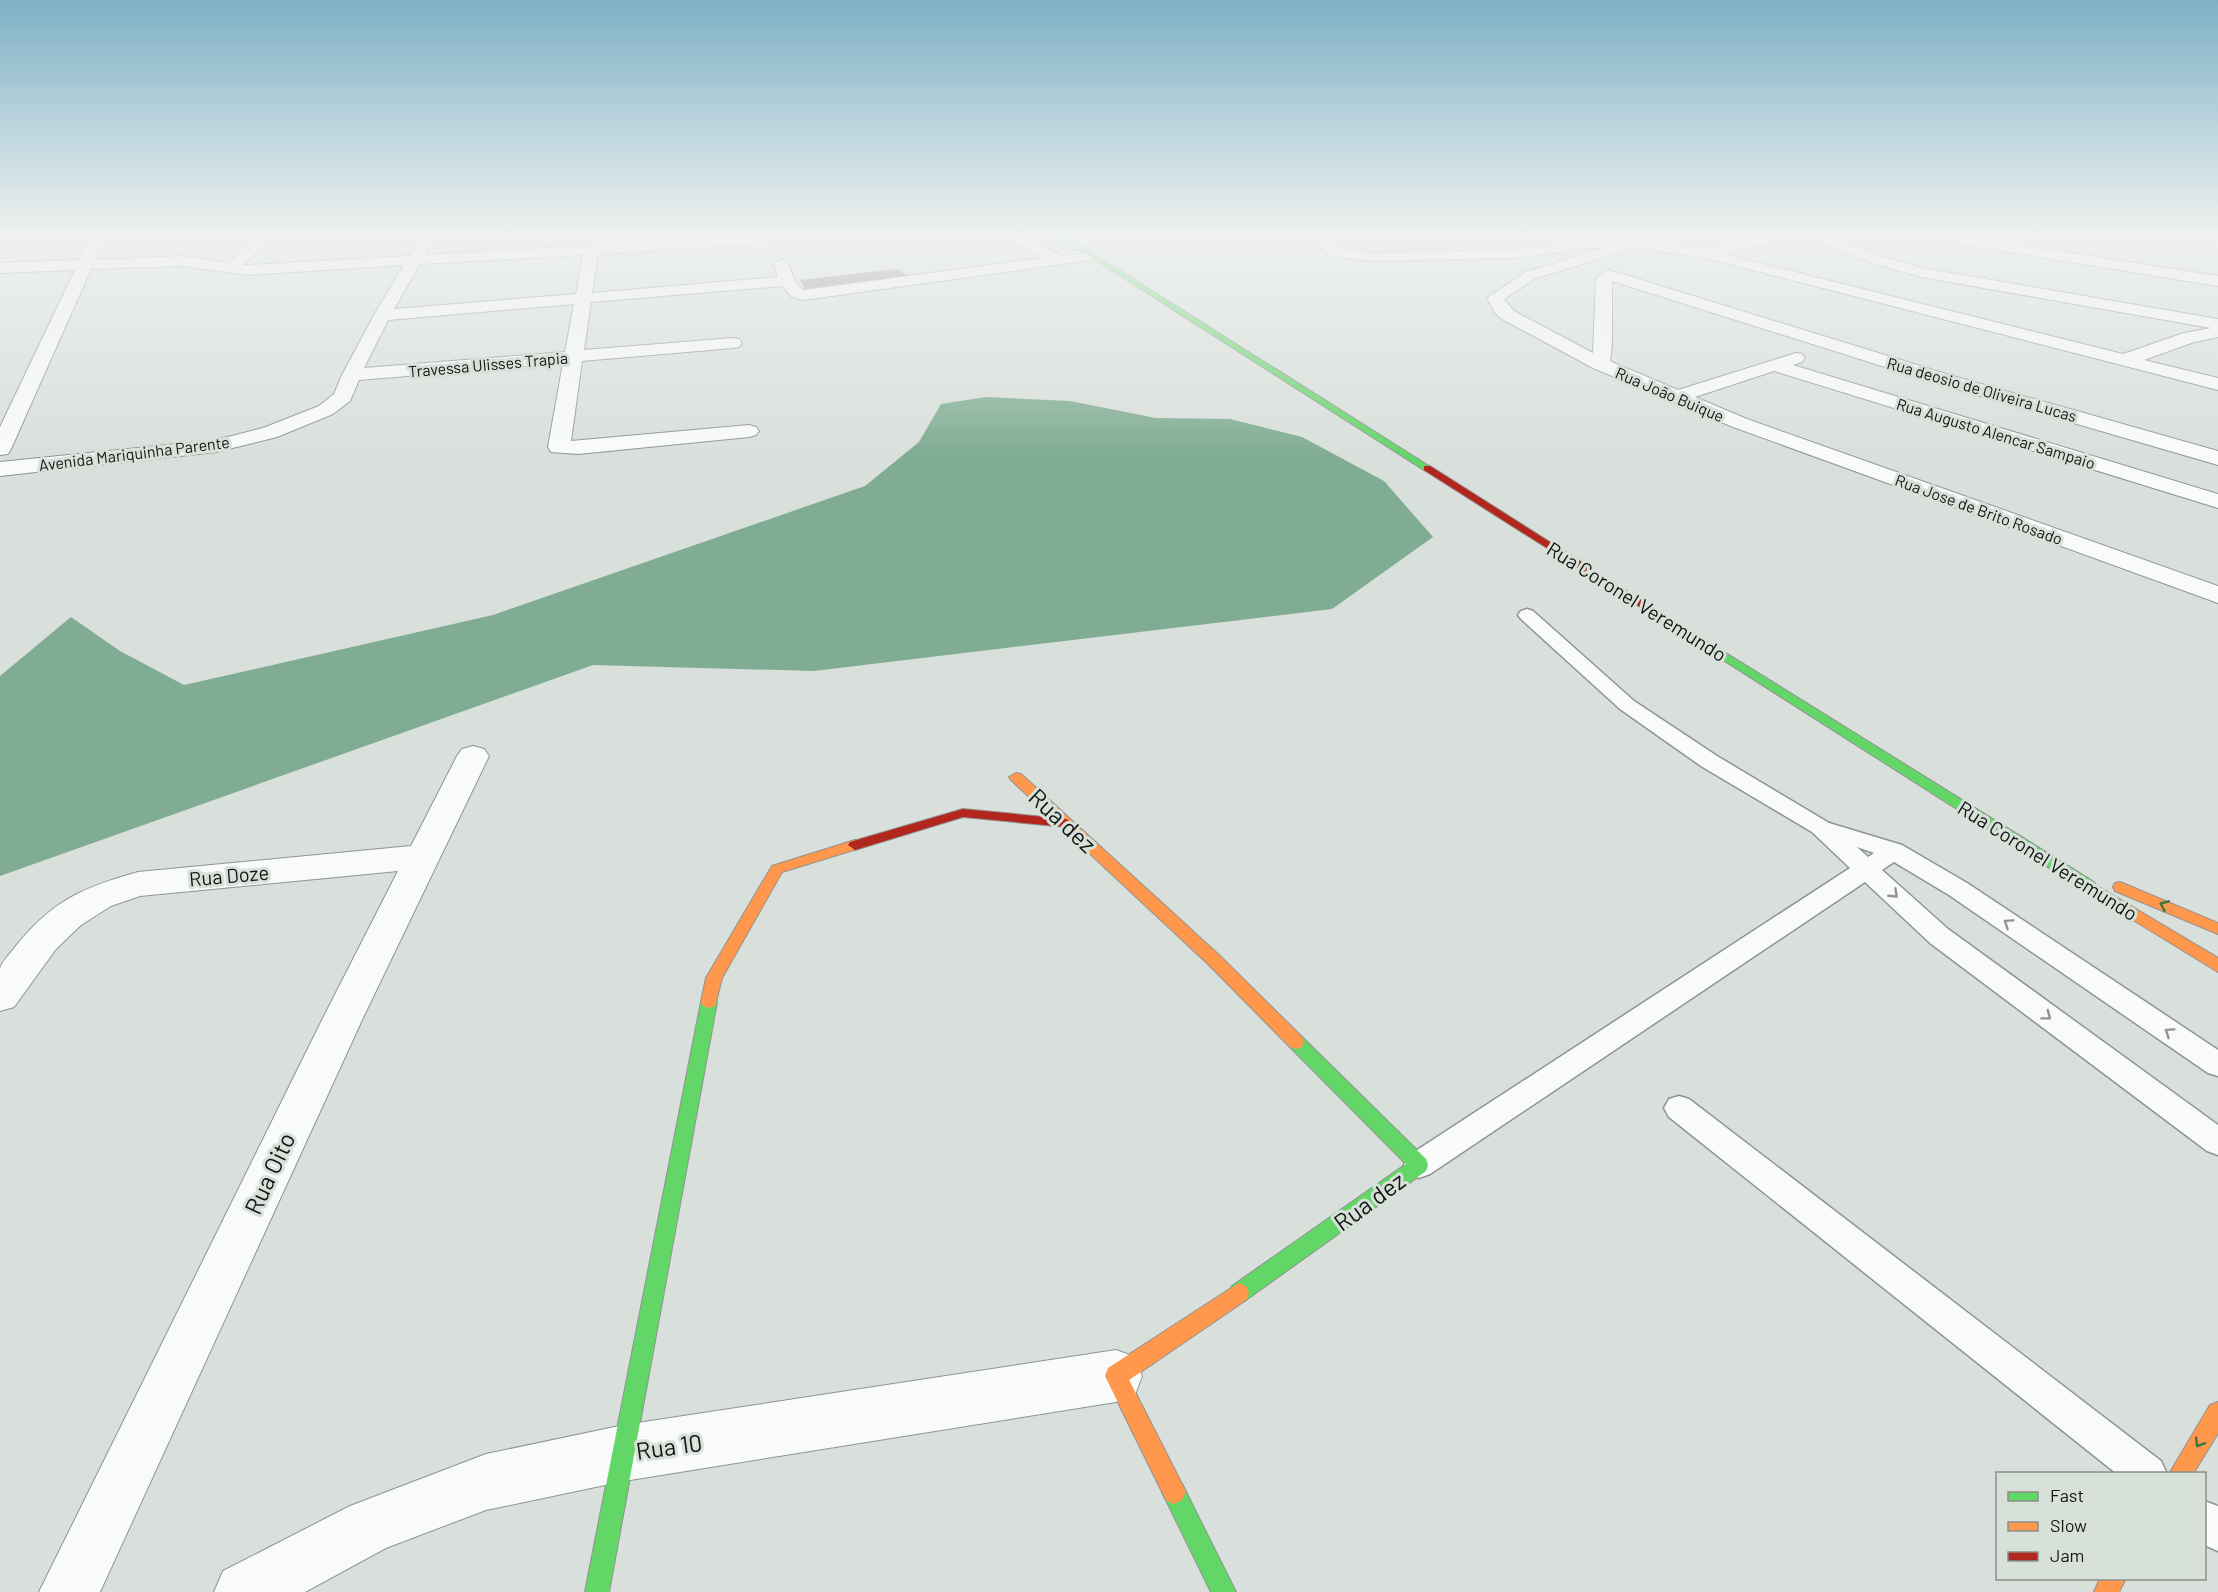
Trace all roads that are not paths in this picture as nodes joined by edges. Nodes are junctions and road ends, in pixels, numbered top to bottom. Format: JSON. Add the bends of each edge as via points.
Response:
{"nodes":[{"id":1,"x":66,"y":308,"type":"edge"},
{"id":2,"x":386,"y":308,"type":"edge"},
{"id":3,"x":462,"y":308,"type":"edge"},
{"id":4,"x":582,"y":308,"type":"edge"},
{"id":5,"x":1174,"y":308,"type":"edge"},
{"id":6,"x":1501,"y":308,"type":"edge"},
{"id":7,"x":1604,"y":308,"type":"edge"},
{"id":8,"x":1716,"y":308,"type":"edge"},
{"id":9,"x":1921,"y":308,"type":"edge"},
{"id":10,"x":2128,"y":308,"type":"edge"},
{"id":11,"x":382,"y":315,"type":"junction"},
{"id":12,"x":2218,"y":324,"type":"edge"},
{"id":13,"x":2218,"y":332,"type":"edge"},
{"id":14,"x":733,"y":343,"type":"dead end"},
{"id":15,"x":1835,"y":346,"type":"junction"},
{"id":16,"x":574,"y":357,"type":"junction"},
{"id":17,"x":2125,"y":360,"type":"junction"},
{"id":18,"x":1600,"y":364,"type":"junction"},
{"id":19,"x":1774,"y":365,"type":"junction"},
{"id":20,"x":351,"y":375,"type":"junction"},
{"id":21,"x":2218,"y":384,"type":"edge"},
{"id":22,"x":1676,"y":398,"type":"junction"},
{"id":23,"x":1740,"y":423,"type":"joint"},
{"id":24,"x":749,"y":431,"type":"dead end"},
{"id":25,"x":0,"y":449,"type":"edge"},
{"id":26,"x":2218,"y":458,"type":"edge"},
{"id":27,"x":0,"y":469,"type":"edge"},
{"id":28,"x":2218,"y":501,"type":"edge"},
{"id":29,"x":2218,"y":595,"type":"edge"},
{"id":30,"x":1527,"y":615,"type":"dead end"},
{"id":31,"x":473,"y":756,"type":"dead end"},
{"id":32,"x":1016,"y":777,"type":"dead end"},
{"id":33,"x":1066,"y":823,"type":"junction"},
{"id":34,"x":1820,"y":827,"type":"junction"},
{"id":35,"x":2024,"y":846,"type":"junction"},
{"id":36,"x":1894,"y":851,"type":"junction"},
{"id":37,"x":422,"y":857,"type":"junction"},
{"id":38,"x":1866,"y":868,"type":"junction"},
{"id":39,"x":2218,"y":928,"type":"edge"},
{"id":40,"x":2218,"y":966,"type":"edge"},
{"id":41,"x":0,"y":996,"type":"edge"},
{"id":42,"x":2218,"y":1065,"type":"edge"},
{"id":43,"x":1679,"y":1108,"type":"dead end"},
{"id":44,"x":2218,"y":1142,"type":"edge"},
{"id":45,"x":1419,"y":1165,"type":"junction"},
{"id":46,"x":1116,"y":1376,"type":"junction"},
{"id":47,"x":2218,"y":1413,"type":"edge"},
{"id":48,"x":624,"y":1453,"type":"junction"},
{"id":49,"x":2147,"y":1472,"type":"edge"},
{"id":50,"x":2181,"y":1472,"type":"edge"},
{"id":51,"x":2206,"y":1521,"type":"edge"},
{"id":52,"x":2218,"y":1531,"type":"edge"},
{"id":53,"x":69,"y":1592,"type":"edge"},
{"id":54,"x":244,"y":1592,"type":"edge"},
{"id":55,"x":597,"y":1592,"type":"edge"},
{"id":56,"x":1224,"y":1592,"type":"edge"}],
"edges":[{"from":1,"to":25,"type":"street"},
{"from":2,"to":11,"type":"street","name":"Avenida Mariquinha Parente"},
{"from":3,"to":11,"type":"street"},
{"from":4,"to":16,"type":"street"},
{"from":5,"to":35,"type":"main road","name":"Rua Coronel Veremundo"},
{"from":6,"to":18,"type":"street","name":"Rua João Buique"},
{"from":7,"to":18,"type":"street","name":"Rua João Buique"},
{"from":8,"to":15,"type":"street","name":"Rua deosio de Oliveira Lucas"},
{"from":9,"to":17,"type":"street"},
{"from":10,"to":12,"type":"street"},
{"from":11,"to":20,"type":"street","name":"Avenida Mariquinha Parente"},
{"from":13,"to":17,"type":"street","via":[[2190,337]]},
{"from":14,"to":16,"type":"street","name":"Travessa Ulisses Trapia"},
{"from":15,"to":19,"type":"street"},
{"from":15,"to":26,"type":"street","name":"Rua deosio de Oliveira Lucas"},
{"from":16,"to":20,"type":"street","name":"Travessa Ulisses Trapia"},
{"from":16,"to":24,"type":"street","via":[[560,447]]},
{"from":17,"to":21,"type":"street"},
{"from":18,"to":22,"type":"street","name":"Rua João Buique"},
{"from":19,"to":22,"type":"street"},
{"from":19,"to":28,"type":"street","name":"Rua Augusto Alencar Sampaio"},
{"from":20,"to":27,"type":"street","name":"Avenida Mariquinha Parente","via":[[343,397],[326,410],[270,433],[216,446]]},
{"from":22,"to":23,"type":"street","name":"Rua João Buique"},
{"from":23,"to":29,"type":"street","name":"Rua Jose de Brito Rosado"},
{"from":30,"to":34,"type":"lane","via":[[1627,705],[1709,761]]},
{"from":31,"to":37,"type":"street","name":"Rua Oito"},
{"from":32,"to":33,"type":"main road","name":"Rua dez"},
{"from":33,"to":45,"type":"main road","name":"Rua dez","via":[[1223,969]]},
{"from":33,"to":48,"type":"main road","via":[[963,813],[777,869],[714,978]]},
{"from":34,"to":36,"type":"lane"},
{"from":34,"to":38,"type":"lane"},
{"from":39,"to":35,"type":"main road","one_way":true},
{"from":35,"to":40,"type":"main road","name":"Rua Coronel Veremundo"},
{"from":36,"to":38,"type":"lane"},
{"from":42,"to":36,"type":"lane","one_way":true,"via":[[1958,889]]},
{"from":37,"to":41,"type":"street","name":"Rua Doze","via":[[138,884],[97,898],[49,932]]},
{"from":37,"to":53,"type":"street","name":"Rua Oito"},
{"from":38,"to":44,"type":"lane","one_way":true,"via":[[1939,936]]},
{"from":38,"to":45,"type":"lane"},
{"from":43,"to":49,"type":"lane"},
{"from":45,"to":46,"type":"main road","name":"Rua dez","via":[[1276,1269]]},
{"from":46,"to":48,"type":"street","name":"Rua 10"},
{"from":46,"to":56,"type":"main road"},
{"from":47,"to":50,"type":"main road","one_way":true},
{"from":48,"to":54,"type":"street","name":"Rua 10","via":[[486,1482],[370,1526]]},
{"from":48,"to":55,"type":"main road"},
{"from":51,"to":52,"type":"lane"}]}
